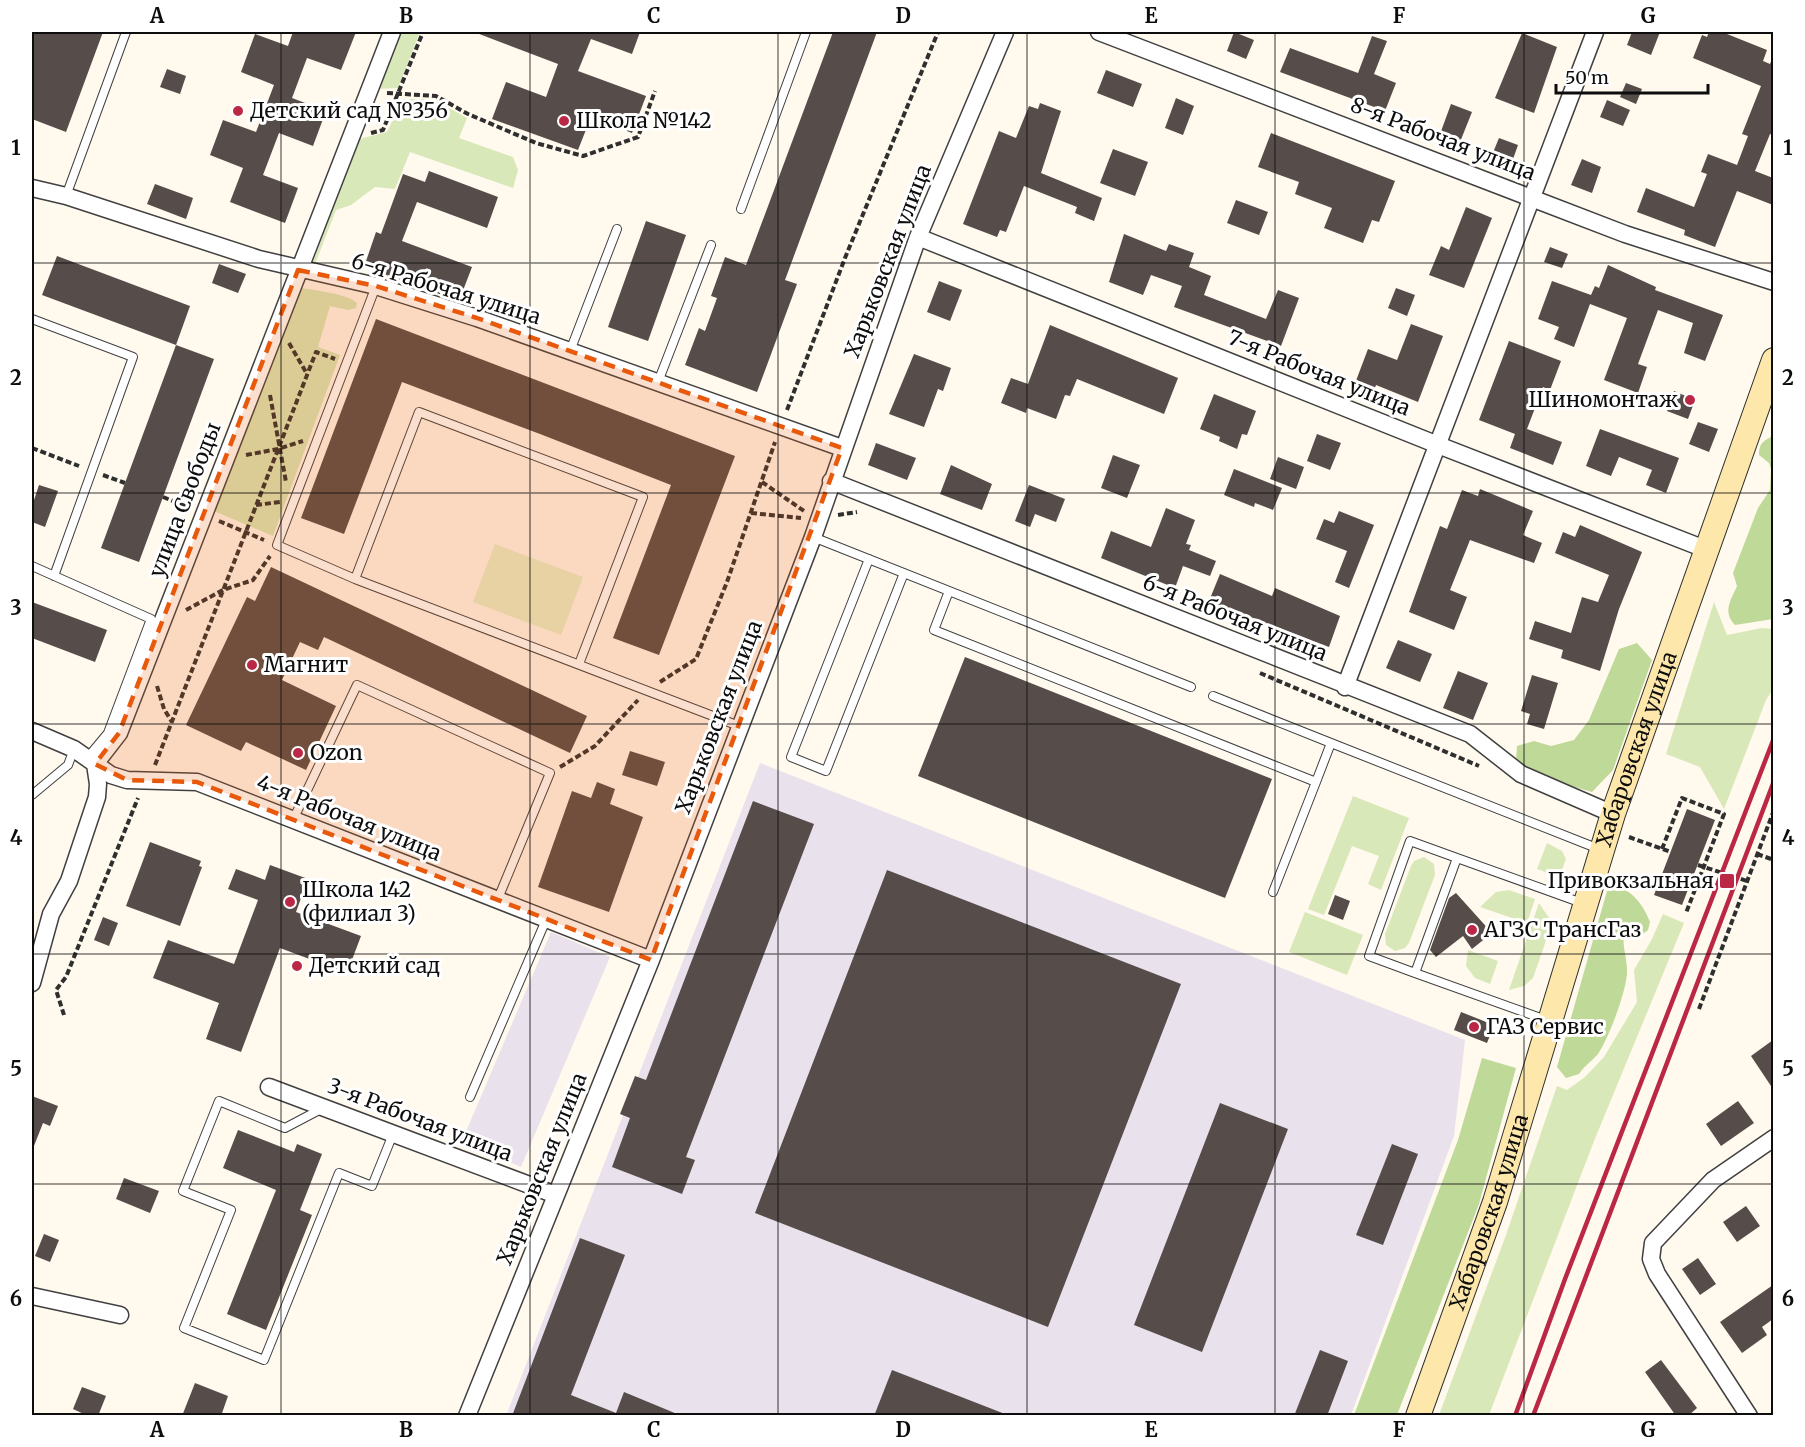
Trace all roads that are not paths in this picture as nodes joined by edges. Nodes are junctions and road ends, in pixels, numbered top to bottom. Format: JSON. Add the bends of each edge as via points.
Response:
{"nodes":[{"id":1,"x":126,"y":32,"type":"edge"},
{"id":2,"x":392,"y":32,"type":"edge"},
{"id":3,"x":806,"y":32,"type":"edge"},
{"id":4,"x":1005,"y":32,"type":"edge"},
{"id":5,"x":1099,"y":32,"type":"edge"},
{"id":6,"x":1595,"y":32,"type":"edge"},
{"id":7,"x":32,"y":188,"type":"edge"},
{"id":8,"x":66,"y":196,"type":"junction"},
{"id":9,"x":1533,"y":197,"type":"junction"},
{"id":10,"x":741,"y":209,"type":"dead end"},
{"id":11,"x":617,"y":229,"type":"dead end"},
{"id":12,"x":918,"y":237,"type":"junction"},
{"id":13,"x":711,"y":245,"type":"dead end"},
{"id":14,"x":298,"y":270,"type":"junction"},
{"id":15,"x":1773,"y":282,"type":"edge"},
{"id":16,"x":376,"y":286,"type":"junction"},
{"id":17,"x":32,"y":319,"type":"edge"},
{"id":18,"x":570,"y":351,"type":"junction"},
{"id":19,"x":1773,"y":360,"type":"edge"},
{"id":20,"x":658,"y":382,"type":"junction"},
{"id":21,"x":1438,"y":445,"type":"junction"},
{"id":22,"x":842,"y":448,"type":"junction"},
{"id":23,"x":831,"y":481,"type":"junction"},
{"id":24,"x":813,"y":537,"type":"junction"},
{"id":25,"x":1706,"y":549,"type":"junction"},
{"id":26,"x":869,"y":559,"type":"junction"},
{"id":27,"x":32,"y":566,"type":"edge"},
{"id":28,"x":904,"y":573,"type":"junction"},
{"id":29,"x":54,"y":576,"type":"junction"},
{"id":30,"x":355,"y":579,"type":"junction"},
{"id":31,"x":949,"y":591,"type":"junction"},
{"id":32,"x":579,"y":664,"type":"junction"},
{"id":33,"x":1191,"y":687,"type":"dead end"},
{"id":34,"x":1345,"y":687,"type":"junction"},
{"id":35,"x":1213,"y":696,"type":"dead end"},
{"id":36,"x":739,"y":726,"type":"junction"},
{"id":37,"x":32,"y":731,"type":"edge"},
{"id":38,"x":1331,"y":743,"type":"junction"},
{"id":39,"x":86,"y":756,"type":"junction"},
{"id":40,"x":1316,"y":782,"type":"junction"},
{"id":41,"x":32,"y":795,"type":"edge"},
{"id":42,"x":293,"y":820,"type":"junction"},
{"id":43,"x":1616,"y":824,"type":"junction"},
{"id":44,"x":1602,"y":851,"type":"junction"},
{"id":45,"x":1457,"y":858,"type":"junction"},
{"id":46,"x":1273,"y":892,"type":"dead end"},
{"id":47,"x":497,"y":902,"type":"junction"},
{"id":48,"x":1586,"y":904,"type":"junction"},
{"id":49,"x":546,"y":920,"type":"junction"},
{"id":50,"x":651,"y":960,"type":"junction"},
{"id":51,"x":1415,"y":973,"type":"junction"},
{"id":52,"x":32,"y":983,"type":"edge"},
{"id":53,"x":1550,"y":1022,"type":"junction"},
{"id":54,"x":269,"y":1087,"type":"dead end"},
{"id":55,"x":470,"y":1097,"type":"dead end"},
{"id":56,"x":324,"y":1108,"type":"junction"},
{"id":57,"x":393,"y":1134,"type":"junction"},
{"id":58,"x":1773,"y":1138,"type":"edge"},
{"id":59,"x":556,"y":1195,"type":"junction"},
{"id":60,"x":32,"y":1296,"type":"edge"},
{"id":61,"x":120,"y":1315,"type":"dead end"},
{"id":62,"x":467,"y":1416,"type":"edge"},
{"id":63,"x":1418,"y":1416,"type":"edge"},
{"id":64,"x":1749,"y":1416,"type":"edge"}],
"edges":[{"from":1,"to":8,"type":"lane"},
{"from":2,"to":14,"type":"street","name":"улица Свободы"},
{"from":3,"to":10,"type":"lane"},
{"from":4,"to":12,"type":"street","name":"Харьковская улица"},
{"from":5,"to":9,"type":"street","name":"8-я Рабочая улица"},
{"from":6,"to":9,"type":"street"},
{"from":7,"to":8,"type":"street","name":"6-я Рабочая улица"},
{"from":8,"to":14,"type":"street","name":"6-я Рабочая улица"},
{"from":9,"to":15,"type":"street","name":"8-я Рабочая улица","via":[[1625,234]]},
{"from":9,"to":21,"type":"street"},
{"from":11,"to":18,"type":"lane"},
{"from":12,"to":21,"type":"street","name":"7-я Рабочая улица"},
{"from":12,"to":22,"type":"street","name":"Харьковская улица"},
{"from":13,"to":20,"type":"lane"},
{"from":14,"to":16,"type":"street","name":"6-я Рабочая улица"},
{"from":14,"to":39,"type":"street","name":"улица Свободы","via":[[119,733]]},
{"from":16,"to":18,"type":"street","name":"6-я Рабочая улица"},
{"from":16,"to":30,"type":"lane","via":[[276,545]]},
{"from":17,"to":29,"type":"lane","via":[[133,357]]},
{"from":18,"to":20,"type":"street","name":"6-я Рабочая улица"},
{"from":19,"to":25,"type":"main road","name":"Хабаровская улица"},
{"from":20,"to":22,"type":"street","name":"6-я Рабочая улица"},
{"from":21,"to":25,"type":"street","name":"7-я Рабочая улица"},
{"from":21,"to":34,"type":"street"},
{"from":22,"to":23,"type":"street","name":"Харьковская улица"},
{"from":23,"to":24,"type":"street","name":"Харьковская улица"},
{"from":23,"to":34,"type":"street","name":"6-я Рабочая улица"},
{"from":24,"to":26,"type":"lane"},
{"from":24,"to":36,"type":"street","name":"Харьковская улица"},
{"from":25,"to":43,"type":"main road","name":"Хабаровская улица"},
{"from":26,"to":28,"type":"lane"},
{"from":26,"to":28,"type":"lane","via":[[791,757],[808,764],[826,771]]},
{"from":27,"to":29,"type":"lane"},
{"from":28,"to":31,"type":"lane"},
{"from":29,"to":39,"type":"lane","via":[[151,618],[108,733]]},
{"from":30,"to":32,"type":"lane"},
{"from":30,"to":32,"type":"lane","via":[[419,412],[525,452],[643,497]]},
{"from":31,"to":33,"type":"lane"},
{"from":31,"to":40,"type":"lane","via":[[933,630]]},
{"from":32,"to":36,"type":"lane"},
{"from":34,"to":43,"type":"street","name":"6-я Рабочая улица","via":[[1470,734],[1521,774]]},
{"from":35,"to":38,"type":"lane"},
{"from":36,"to":50,"type":"street","name":"Харьковская улица"},
{"from":37,"to":39,"type":"street","name":"4-я Рабочая улица"},
{"from":38,"to":40,"type":"lane"},
{"from":38,"to":44,"type":"lane"},
{"from":39,"to":41,"type":"lane","via":[[68,765]]},
{"from":39,"to":42,"type":"street","name":"4-я Рабочая улица","via":[[111,775],[127,780],[197,782]]},
{"from":39,"to":52,"type":"street","via":[[98,784],[97,797],[69,881],[51,914]]},
{"from":40,"to":46,"type":"lane"},
{"from":42,"to":47,"type":"street","name":"4-я Рабочая улица"},
{"from":42,"to":47,"type":"lane","via":[[357,686],[550,773]]},
{"from":43,"to":44,"type":"main road","name":"Хабаровская улица"},
{"from":44,"to":48,"type":"main road","name":"Хабаровская улица"},
{"from":45,"to":48,"type":"lane"},
{"from":45,"to":51,"type":"lane"},
{"from":45,"to":51,"type":"lane","via":[[1410,841],[1372,945],[1369,956]]},
{"from":47,"to":49,"type":"street","name":"4-я Рабочая улица"},
{"from":48,"to":53,"type":"main road","name":"Хабаровская улица"},
{"from":49,"to":50,"type":"street","name":"4-я Рабочая улица"},
{"from":49,"to":55,"type":"lane"},
{"from":50,"to":59,"type":"street","name":"Харьковская улица"},
{"from":51,"to":53,"type":"lane"},
{"from":53,"to":63,"type":"main road","name":"Хабаровская улица","via":[[1495,1202]]},
{"from":54,"to":56,"type":"street","name":"3-я Рабочая улица"},
{"from":56,"to":57,"type":"street","name":"3-я Рабочая улица"},
{"from":56,"to":57,"type":"lane","via":[[285,1128],[219,1101],[183,1191],[231,1210],[184,1328],[264,1360],[339,1173],[372,1186]]},
{"from":57,"to":59,"type":"street","name":"3-я Рабочая улица"},
{"from":58,"to":64,"type":"street","via":[[1713,1180],[1653,1243],[1657,1274]]},
{"from":59,"to":62,"type":"street","name":"Харьковская улица"},
{"from":60,"to":61,"type":"street"}]}
